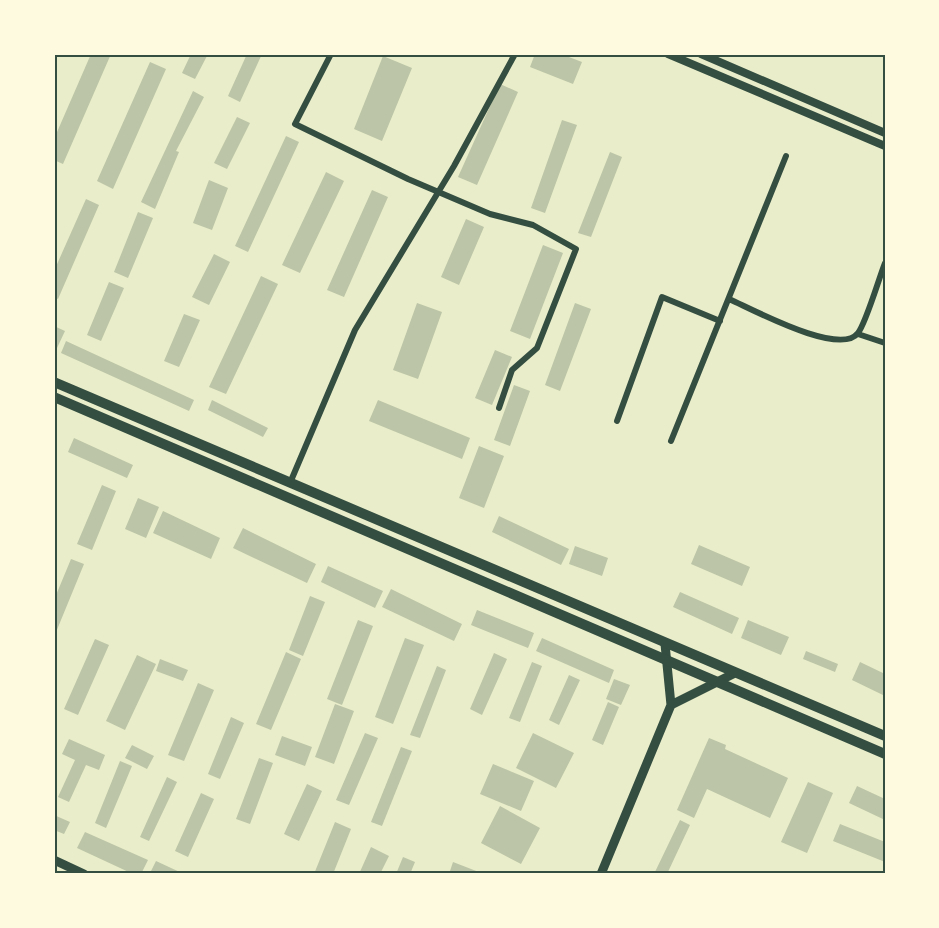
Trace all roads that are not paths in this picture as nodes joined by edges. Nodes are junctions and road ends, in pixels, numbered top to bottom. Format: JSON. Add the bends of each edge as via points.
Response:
{"nodes":[{"id":1,"x":332,"y":54,"type":"edge"},
{"id":2,"x":515,"y":54,"type":"edge"},
{"id":3,"x":668,"y":54,"type":"edge"},
{"id":4,"x":700,"y":54,"type":"edge"},
{"id":5,"x":885,"y":133,"type":"edge"},
{"id":6,"x":885,"y":146,"type":"edge"},
{"id":7,"x":786,"y":156,"type":"dead end"},
{"id":8,"x":438,"y":192,"type":"junction"},
{"id":9,"x":885,"y":263,"type":"edge"},
{"id":10,"x":729,"y":299,"type":"junction"},
{"id":11,"x":720,"y":321,"type":"junction"},
{"id":12,"x":858,"y":334,"type":"junction"},
{"id":13,"x":885,"y":343,"type":"edge"},
{"id":14,"x":54,"y":382,"type":"edge"},
{"id":15,"x":54,"y":397,"type":"edge"},
{"id":16,"x":499,"y":408,"type":"dead end"},
{"id":17,"x":617,"y":421,"type":"dead end"},
{"id":18,"x":671,"y":441,"type":"dead end"},
{"id":19,"x":290,"y":483,"type":"junction"},
{"id":20,"x":665,"y":644,"type":"junction"},
{"id":21,"x":665,"y":658,"type":"junction"},
{"id":22,"x":735,"y":673,"type":"junction"},
{"id":23,"x":717,"y":683,"type":"junction"},
{"id":24,"x":671,"y":705,"type":"junction"},
{"id":25,"x":885,"y":736,"type":"edge"},
{"id":26,"x":885,"y":754,"type":"edge"},
{"id":27,"x":54,"y":860,"type":"edge"},
{"id":28,"x":84,"y":874,"type":"edge"},
{"id":29,"x":601,"y":874,"type":"edge"}],
"edges":[{"from":1,"to":8,"type":"street","via":[[295,124]]},
{"from":2,"to":8,"type":"street"},
{"from":3,"to":6,"type":"street"},
{"from":4,"to":5,"type":"street"},
{"from":7,"to":10,"type":"street"},
{"from":8,"to":16,"type":"street","via":[[490,214],[533,225],[576,249],[537,348],[512,370]]},
{"from":8,"to":19,"type":"street","via":[[354,330]]},
{"from":9,"to":12,"type":"street"},
{"from":10,"to":11,"type":"street"},
{"from":10,"to":12,"type":"street","via":[[824,340],[846,341]]},
{"from":11,"to":17,"type":"street","via":[[662,297]]},
{"from":11,"to":18,"type":"street"},
{"from":12,"to":13,"type":"street"},
{"from":14,"to":19,"type":"main road"},
{"from":15,"to":21,"type":"main road"},
{"from":19,"to":20,"type":"main road"},
{"from":20,"to":21,"type":"main road"},
{"from":20,"to":22,"type":"main road"},
{"from":21,"to":23,"type":"main road"},
{"from":21,"to":24,"type":"main road"},
{"from":22,"to":23,"type":"main road"},
{"from":22,"to":25,"type":"main road"},
{"from":23,"to":24,"type":"main road"},
{"from":23,"to":26,"type":"main road"},
{"from":24,"to":29,"type":"main road"},
{"from":27,"to":28,"type":"main road"}]}
